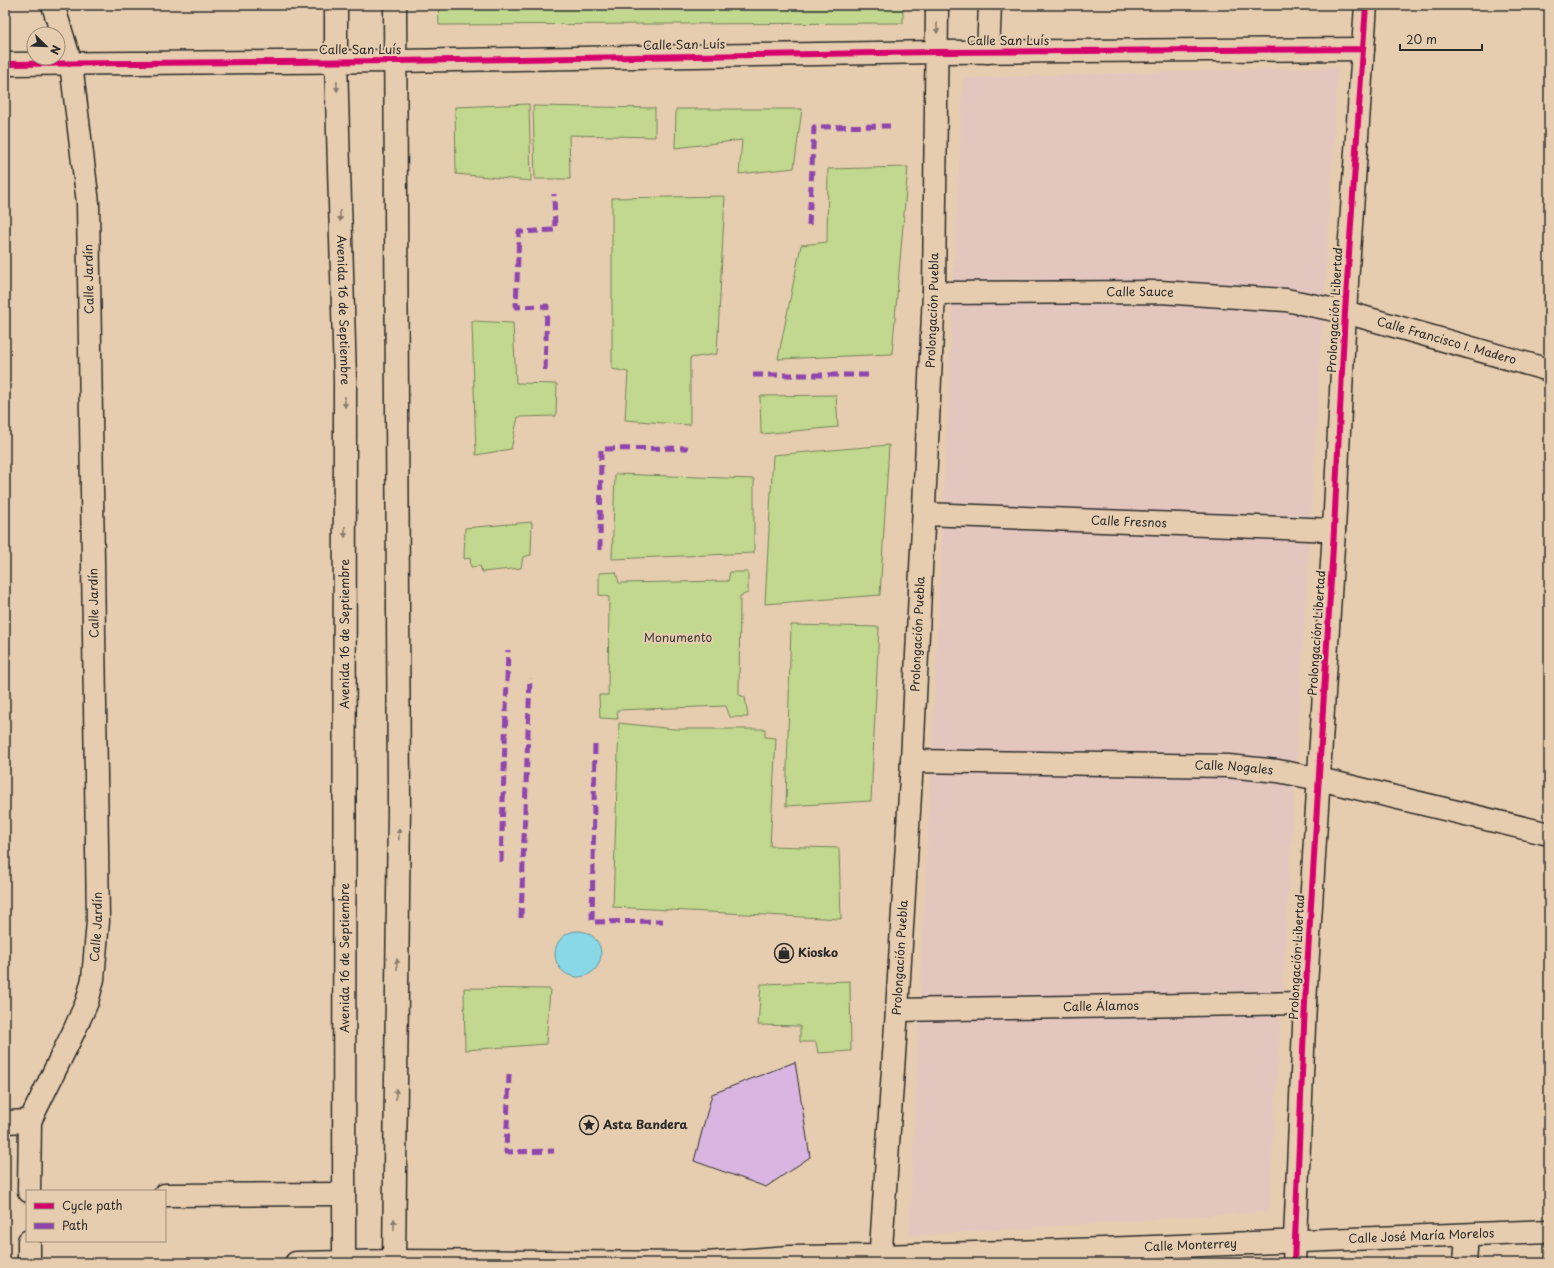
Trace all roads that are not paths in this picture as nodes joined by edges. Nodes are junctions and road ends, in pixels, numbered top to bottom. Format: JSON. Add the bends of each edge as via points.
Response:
{"nodes":[{"id":1,"x":53,"y":5,"type":"edge"},
{"id":2,"x":336,"y":5,"type":"edge"},
{"id":3,"x":395,"y":5,"type":"edge"},
{"id":4,"x":937,"y":5,"type":"edge"},
{"id":5,"x":990,"y":5,"type":"edge"},
{"id":6,"x":1366,"y":5,"type":"edge"},
{"id":7,"x":1363,"y":49,"type":"junction"},
{"id":8,"x":937,"y":52,"type":"junction"},
{"id":9,"x":988,"y":52,"type":"junction"},
{"id":10,"x":336,"y":61,"type":"junction"},
{"id":11,"x":396,"y":61,"type":"junction"},
{"id":12,"x":5,"y":64,"type":"edge"},
{"id":13,"x":71,"y":64,"type":"junction"},
{"id":14,"x":934,"y":293,"type":"junction"},
{"id":15,"x":1345,"y":312,"type":"junction"},
{"id":16,"x":1549,"y":370,"type":"edge"},
{"id":17,"x":924,"y":514,"type":"junction"},
{"id":18,"x":1334,"y":530,"type":"junction"},
{"id":19,"x":912,"y":761,"type":"junction"},
{"id":20,"x":1319,"y":779,"type":"junction"},
{"id":21,"x":1549,"y":834,"type":"edge"},
{"id":22,"x":1305,"y":1003,"type":"junction"},
{"id":23,"x":898,"y":1010,"type":"junction"},
{"id":24,"x":30,"y":1121,"type":"junction"},
{"id":25,"x":5,"y":1122,"type":"edge"},
{"id":26,"x":29,"y":1190,"type":"edge"},
{"id":27,"x":344,"y":1194,"type":"junction"},
{"id":28,"x":166,"y":1195,"type":"edge"},
{"id":29,"x":1549,"y":1231,"type":"edge"},
{"id":30,"x":1467,"y":1235,"type":"junction"},
{"id":31,"x":29,"y":1242,"type":"edge"},
{"id":32,"x":1294,"y":1242,"type":"junction"},
{"id":33,"x":1101,"y":1256,"type":"edge"},
{"id":34,"x":790,"y":1260,"type":"edge"},
{"id":35,"x":880,"y":1260,"type":"edge"},
{"id":36,"x":394,"y":1262,"type":"edge"},
{"id":37,"x":29,"y":1263,"type":"edge"},
{"id":38,"x":296,"y":1263,"type":"edge"},
{"id":39,"x":344,"y":1263,"type":"edge"},
{"id":40,"x":706,"y":1263,"type":"edge"},
{"id":41,"x":1294,"y":1263,"type":"edge"},
{"id":42,"x":1465,"y":1263,"type":"edge"}],
"edges":[{"from":1,"to":13,"type":"street","name":"Calle Jardín"},
{"from":2,"to":10,"type":"street","name":"Avenida 16 de Septiembre"},
{"from":3,"to":11,"type":"street"},
{"from":4,"to":8,"type":"street","name":"Prolongación Puebla","one_way":true},
{"from":5,"to":9,"type":"street"},
{"from":6,"to":7,"type":"street","name":"Prolongación Libertad"},
{"from":7,"to":9,"type":"street","name":"Calle San Luís"},
{"from":7,"to":15,"type":"street","name":"Prolongación Libertad"},
{"from":8,"to":9,"type":"street","name":"Calle San Luís"},
{"from":8,"to":11,"type":"street","name":"Calle San Luís"},
{"from":8,"to":14,"type":"street","name":"Prolongación Puebla"},
{"from":10,"to":11,"type":"street","name":"Calle San Luís"},
{"from":10,"to":13,"type":"street","name":"Calle San Luís"},
{"from":10,"to":27,"type":"street","name":"Avenida 16 de Septiembre","one_way":true,"via":[[345,380]]},
{"from":36,"to":11,"type":"street","one_way":true,"via":[[399,806]]},
{"from":12,"to":13,"type":"street","name":"Calle San Luís"},
{"from":13,"to":24,"type":"street","name":"Calle Jardín","via":[[88,203],[98,921],[93,979],[87,1002]]},
{"from":14,"to":15,"type":"street","name":"Calle Sauce","via":[[1160,292],[1286,300]]},
{"from":14,"to":17,"type":"street","name":"Prolongación Puebla"},
{"from":15,"to":16,"type":"street","name":"Calle Francisco I. Madero"},
{"from":15,"to":18,"type":"street","name":"Prolongación Libertad"},
{"from":17,"to":18,"type":"street","name":"Calle Fresnos"},
{"from":17,"to":19,"type":"street","name":"Prolongación Puebla"},
{"from":18,"to":20,"type":"street","name":"Prolongación Libertad"},
{"from":19,"to":20,"type":"street","name":"Calle Nogales","via":[[1228,766],[1278,771]]},
{"from":19,"to":23,"type":"street","name":"Prolongación Puebla"},
{"from":20,"to":21,"type":"street","name":"Calle Nogales"},
{"from":20,"to":22,"type":"street","name":"Prolongación Libertad"},
{"from":22,"to":23,"type":"street","name":"Calle Álamos"},
{"from":22,"to":32,"type":"street","name":"Prolongación Libertad"},
{"from":23,"to":35,"type":"street","name":"Prolongación Puebla"},
{"from":24,"to":25,"type":"street"},
{"from":24,"to":26,"type":"street","name":"Calle Jardín"},
{"from":27,"to":28,"type":"street"},
{"from":27,"to":39,"type":"street","name":"Avenida 16 de Septiembre"},
{"from":29,"to":30,"type":"street","name":"Calle José María Morelos"},
{"from":30,"to":32,"type":"street","name":"Calle José María Morelos"},
{"from":30,"to":42,"type":"street"},
{"from":31,"to":37,"type":"street"},
{"from":32,"to":33,"type":"street","name":"Calle Monterrey"},
{"from":32,"to":41,"type":"street","name":"Prolongación Libertad"},
{"from":33,"to":35,"type":"street","name":"Calle Monterrey"},
{"from":34,"to":35,"type":"street","name":"Calle Monterrey"},
{"from":34,"to":40,"type":"street","name":"Calle Monterrey"},
{"from":36,"to":39,"type":"street","name":"Calle Monterrey"},
{"from":36,"to":40,"type":"street","name":"Calle Monterrey"},
{"from":38,"to":39,"type":"street","name":"Calle Monterrey"}]}
